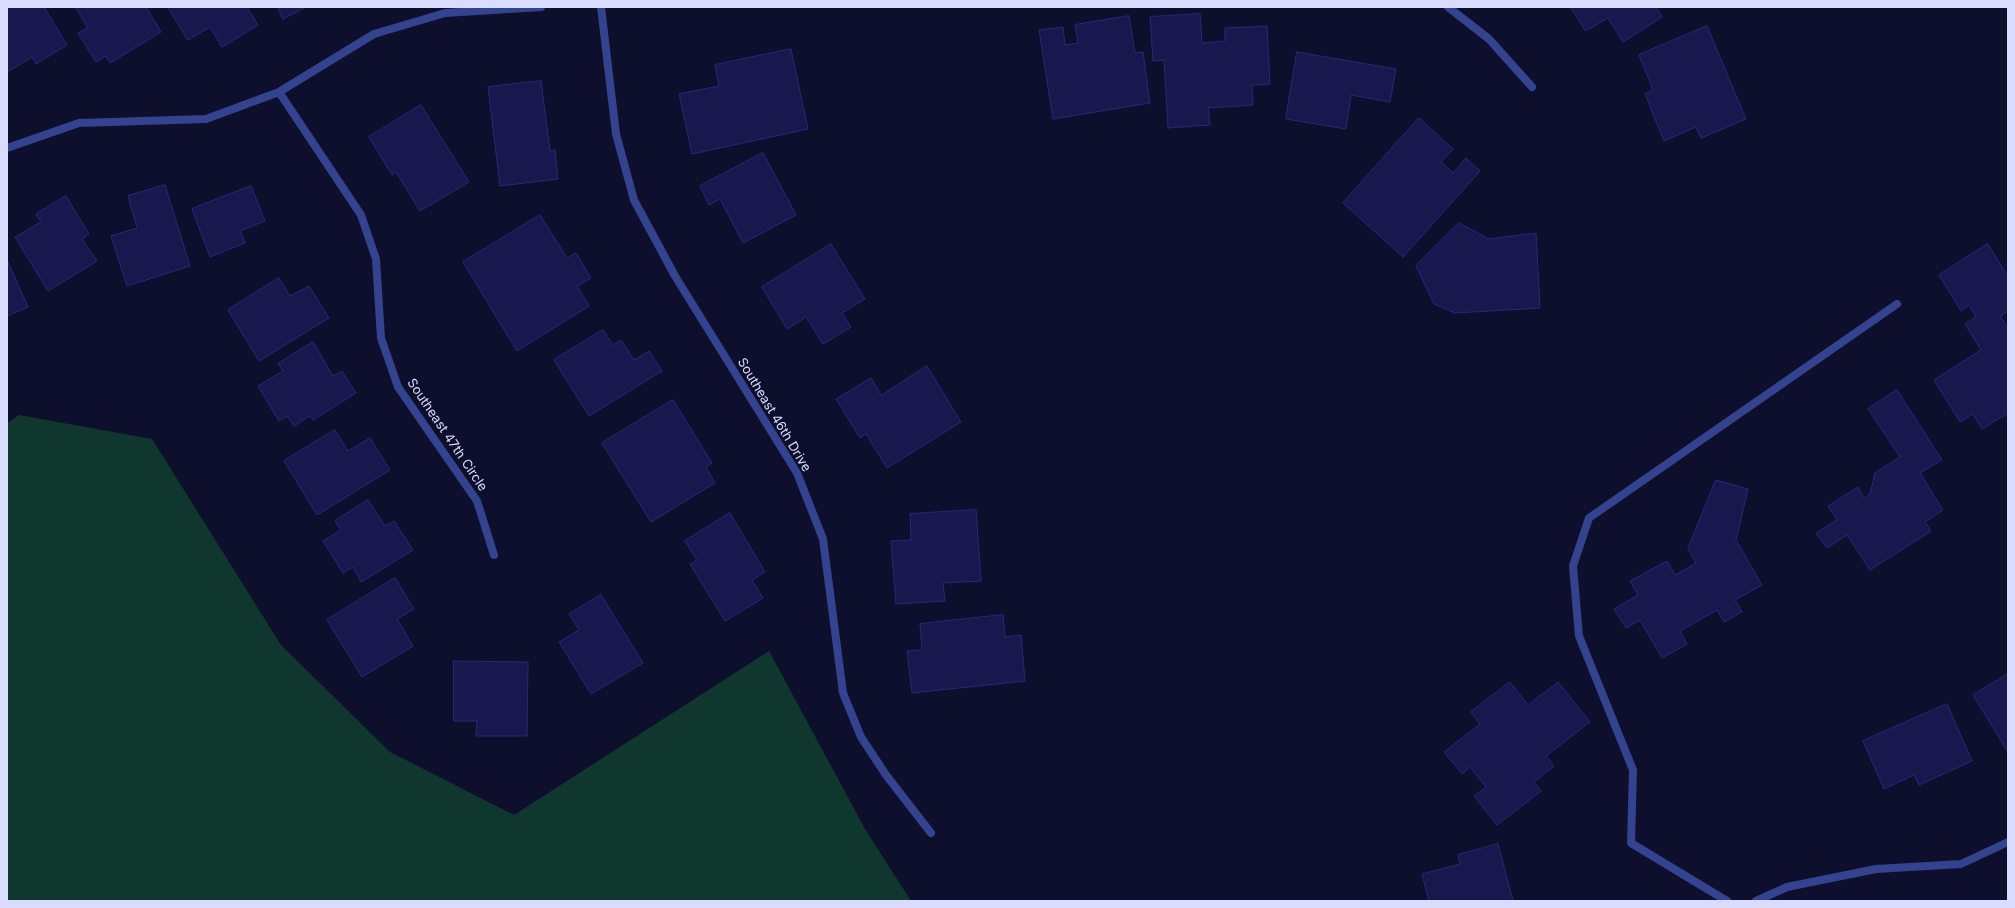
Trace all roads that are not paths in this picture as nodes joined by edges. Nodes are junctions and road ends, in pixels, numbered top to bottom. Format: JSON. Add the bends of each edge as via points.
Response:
{"nodes":[{"id":1,"x":541,"y":7,"type":"edge"},
{"id":2,"x":601,"y":7,"type":"edge"},
{"id":3,"x":1448,"y":7,"type":"edge"},
{"id":4,"x":1532,"y":87,"type":"dead end"},
{"id":5,"x":279,"y":92,"type":"junction"},
{"id":6,"x":7,"y":148,"type":"edge"},
{"id":7,"x":1897,"y":304,"type":"dead end"},
{"id":8,"x":494,"y":554,"type":"dead end"},
{"id":9,"x":931,"y":833,"type":"dead end"},
{"id":10,"x":2008,"y":842,"type":"edge"},
{"id":11,"x":1727,"y":901,"type":"edge"},
{"id":12,"x":1756,"y":901,"type":"edge"}],
"edges":[{"from":1,"to":5,"type":"street","via":[[445,13],[374,34]]},
{"from":2,"to":9,"type":"street","name":"Southeast 46th Drive","via":[[616,134],[634,200],[675,276],[797,473],[823,539],[843,693],[861,737],[886,775]]},
{"from":3,"to":4,"type":"street","via":[[1489,39]]},
{"from":5,"to":6,"type":"street","via":[[206,118],[80,122]]},
{"from":5,"to":8,"type":"street","name":"Southeast 47th Circle","via":[[361,215],[376,259],[381,338],[398,387],[477,501]]},
{"from":7,"to":11,"type":"street","via":[[1589,518],[1573,566],[1580,636],[1633,770],[1631,843]]},
{"from":10,"to":12,"type":"street","via":[[1961,864],[1876,869],[1787,887]]}]}
